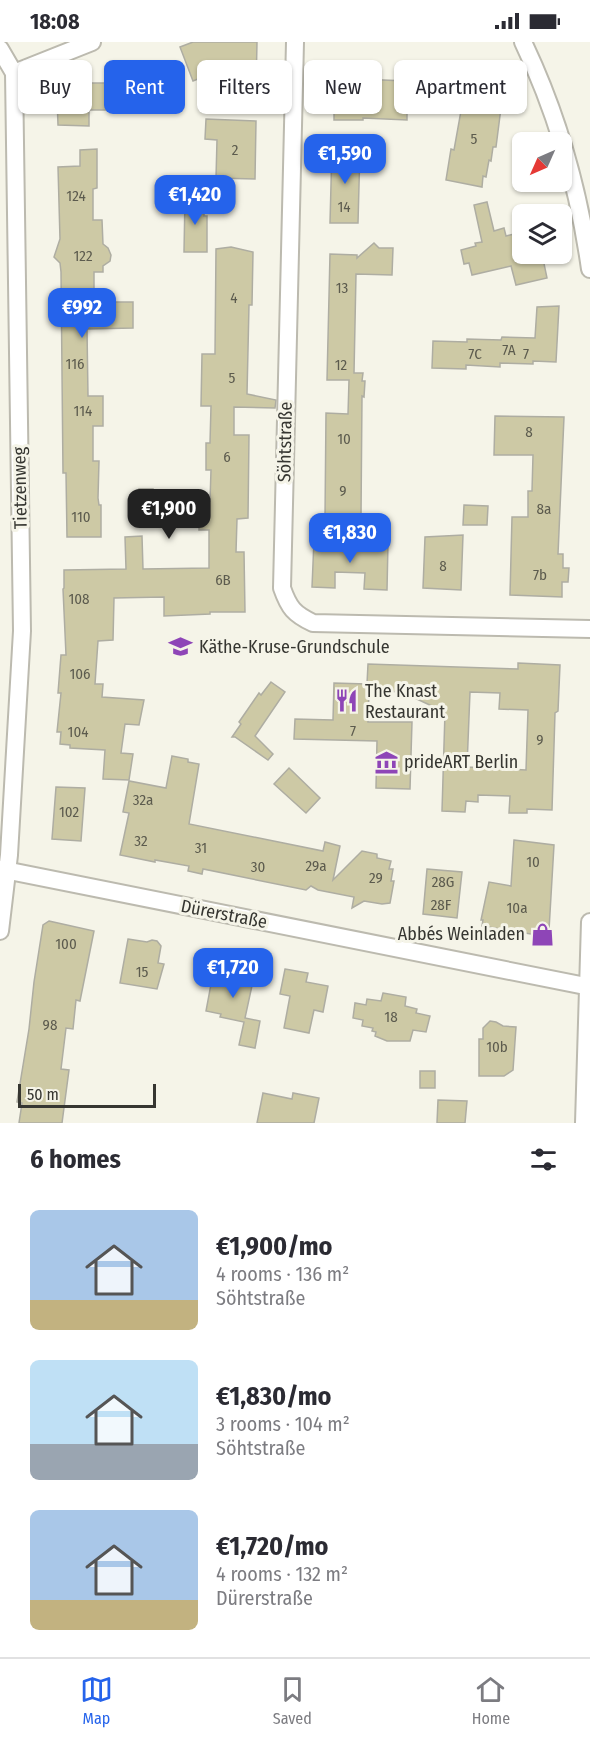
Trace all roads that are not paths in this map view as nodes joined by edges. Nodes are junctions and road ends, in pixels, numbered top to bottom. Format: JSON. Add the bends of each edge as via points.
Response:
{"nodes":[{"id":1,"x":92,"y":42,"type":"edge"},
{"id":2,"x":295,"y":42,"type":"edge"},
{"id":3,"x":523,"y":42,"type":"edge"},
{"id":4,"x":0,"y":49,"type":"edge"},
{"id":5,"x":14,"y":73,"type":"junction"},
{"id":6,"x":590,"y":269,"type":"edge"},
{"id":7,"x":9,"y":305,"type":"edge"},
{"id":8,"x":590,"y":629,"type":"edge"},
{"id":9,"x":4,"y":870,"type":"edge"},
{"id":10,"x":590,"y":922,"type":"edge"},
{"id":11,"x":0,"y":931,"type":"edge"},
{"id":12,"x":589,"y":986,"type":"edge"},
{"id":13,"x":584,"y":1123,"type":"edge"}],
"edges":[{"from":1,"to":5,"type":"street"},
{"from":2,"to":8,"type":"street","name":"Söhtstraße","via":[[282,588],[288,604],[297,616],[313,623]]},
{"from":3,"to":6,"type":"street","via":[[568,164]]},
{"from":4,"to":5,"type":"street","name":"Tietzenweg"},
{"from":5,"to":7,"type":"street","name":"Tietzenweg"},
{"from":7,"to":9,"type":"street","name":"Tietzenweg","via":[[22,631]]},
{"from":9,"to":11,"type":"street","name":"Tietzenweg"},
{"from":9,"to":12,"type":"street","name":"Dürerstraße"},
{"from":10,"to":12,"type":"street"},
{"from":12,"to":13,"type":"street"}]}
